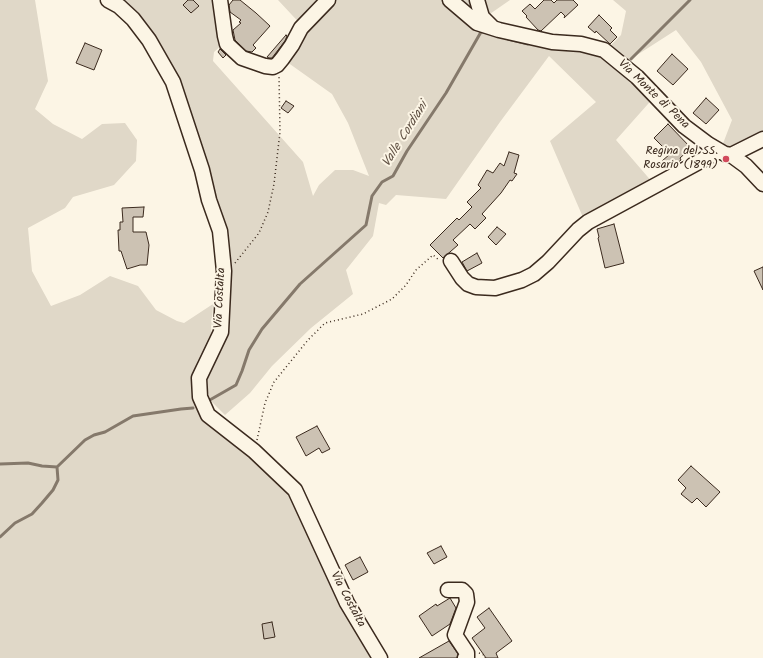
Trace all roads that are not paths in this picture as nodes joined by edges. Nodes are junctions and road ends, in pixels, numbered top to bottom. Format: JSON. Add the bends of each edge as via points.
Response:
{"nodes":[{"id":1,"x":108,"y":0,"type":"edge"},
{"id":2,"x":220,"y":0,"type":"edge"},
{"id":3,"x":328,"y":0,"type":"edge"},
{"id":4,"x":450,"y":0,"type":"edge"},
{"id":5,"x":477,"y":0,"type":"edge"},
{"id":6,"x":492,"y":27,"type":"junction"},
{"id":7,"x":763,"y":139,"type":"edge"},
{"id":8,"x":725,"y":153,"type":"junction"},
{"id":9,"x":763,"y":184,"type":"edge"},
{"id":10,"x":451,"y":261,"type":"road end"},
{"id":11,"x":448,"y":590,"type":"dead end"},
{"id":12,"x":380,"y":658,"type":"edge"},
{"id":13,"x":465,"y":658,"type":"edge"}],
"edges":[{"from":1,"to":12,"type":"street","name":"Via Costalta","via":[[120,6],[133,19],[149,40],[173,82],[220,231],[224,271],[220,332],[199,378],[200,397],[208,416],[254,451],[295,490],[347,603]]},
{"from":2,"to":3,"type":"street","via":[[227,44],[242,58],[273,67],[292,45],[301,28]]},
{"from":4,"to":6,"type":"street","name":"Via Monte di Pena","via":[[477,23]]},
{"from":5,"to":6,"type":"street","via":[[482,17]]},
{"from":6,"to":8,"type":"street","name":"Via Monte di Pena","via":[[552,42],[581,44],[604,50],[637,78],[684,126]]},
{"from":7,"to":8,"type":"street"},
{"from":8,"to":9,"type":"street","via":[[746,166]]},
{"from":8,"to":10,"type":"street","via":[[588,222],[548,262],[522,280],[495,288],[476,287],[462,278]]},
{"from":11,"to":13,"type":"street","via":[[462,590],[466,594],[467,602],[455,635],[467,653]]}]}
